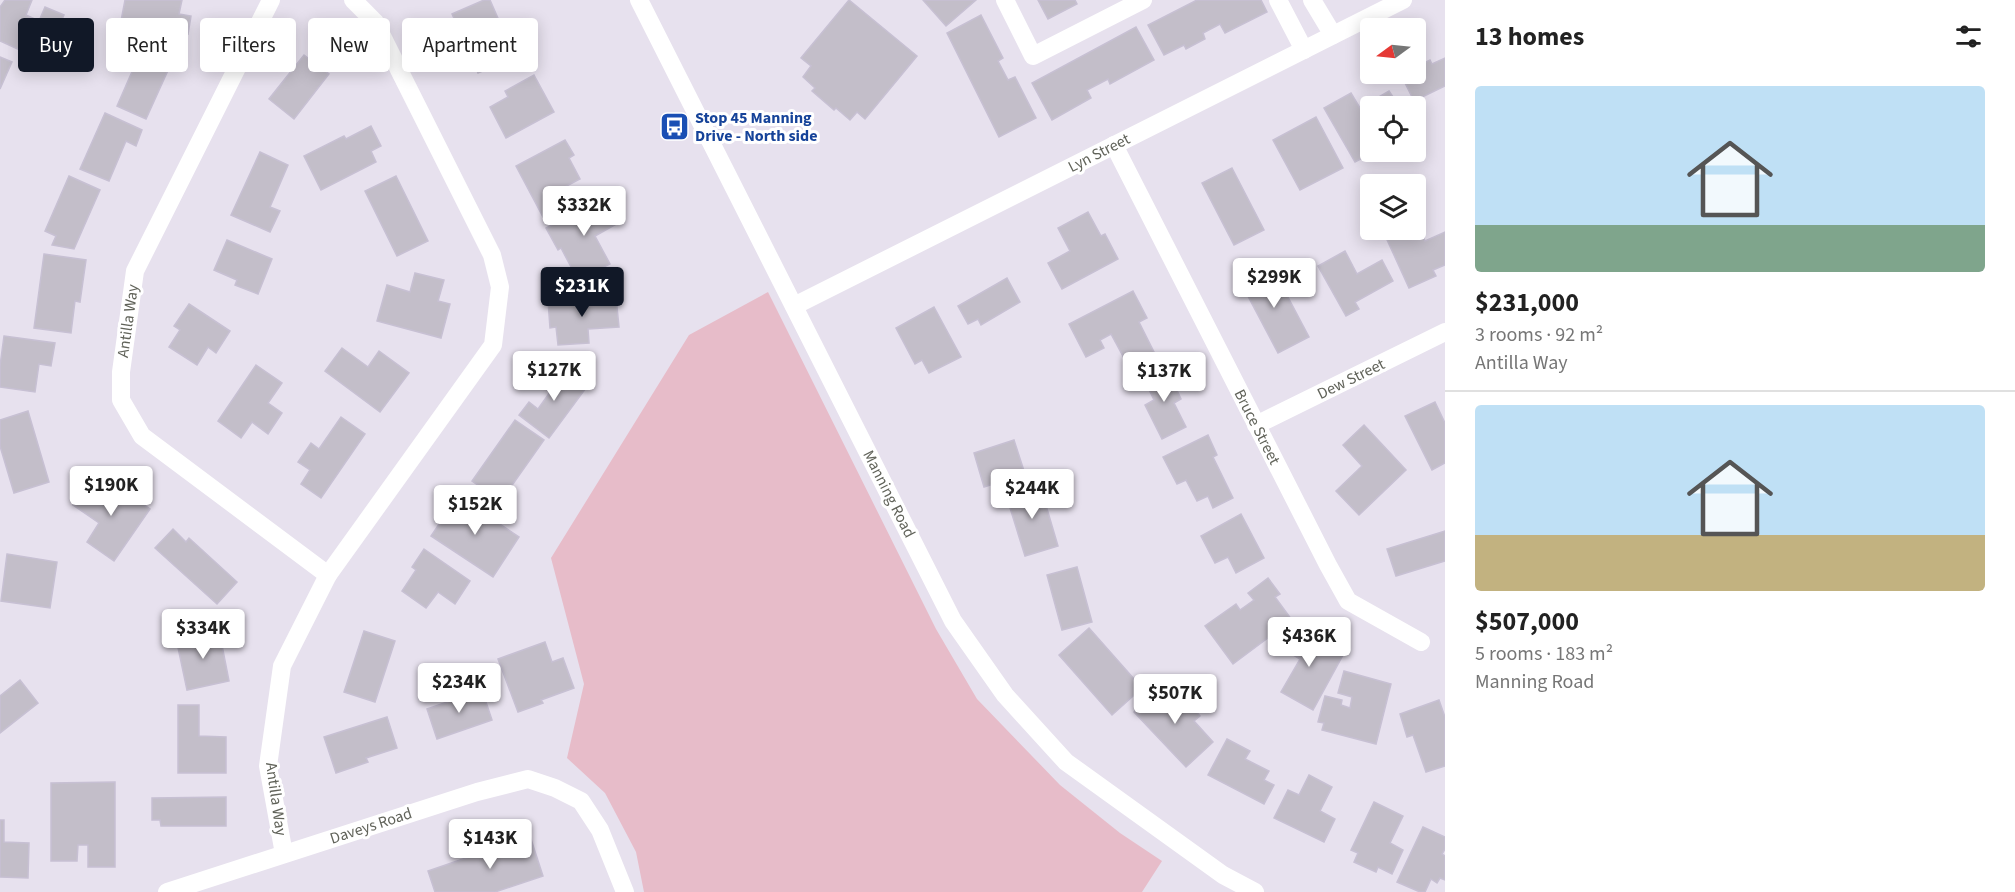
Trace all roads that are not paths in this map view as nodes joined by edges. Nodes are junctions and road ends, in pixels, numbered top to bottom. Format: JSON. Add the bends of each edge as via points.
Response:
{"nodes":[{"id":1,"x":271,"y":0,"type":"edge"},
{"id":2,"x":353,"y":0,"type":"edge"},
{"id":3,"x":639,"y":0,"type":"edge"},
{"id":4,"x":1005,"y":0,"type":"edge"},
{"id":5,"x":1143,"y":0,"type":"edge"},
{"id":6,"x":1278,"y":0,"type":"edge"},
{"id":7,"x":1312,"y":0,"type":"edge"},
{"id":8,"x":1403,"y":0,"type":"edge"},
{"id":9,"x":1333,"y":35,"type":"junction"},
{"id":10,"x":1304,"y":50,"type":"junction"},
{"id":11,"x":1114,"y":145,"type":"junction"},
{"id":12,"x":794,"y":306,"type":"junction"},
{"id":13,"x":1445,"y":332,"type":"edge"},
{"id":14,"x":1256,"y":425,"type":"junction"},
{"id":15,"x":327,"y":575,"type":"junction"},
{"id":16,"x":1421,"y":642,"type":"dead end"},
{"id":17,"x":284,"y":854,"type":"junction"},
{"id":18,"x":167,"y":892,"type":"edge"},
{"id":19,"x":625,"y":892,"type":"edge"},
{"id":20,"x":1255,"y":892,"type":"edge"}],
"edges":[{"from":1,"to":15,"type":"street","name":"Antilla Way","via":[[135,272],[121,372],[121,400],[142,436]]},
{"from":2,"to":15,"type":"street","name":"Antilla Way","via":[[375,22],[492,255],[500,287],[493,345]]},
{"from":3,"to":12,"type":"street","name":"Manning Road"},
{"from":4,"to":5,"type":"street","via":[[1033,56]]},
{"from":6,"to":10,"type":"street"},
{"from":7,"to":9,"type":"street"},
{"from":8,"to":9,"type":"street","name":"Lyn Street"},
{"from":9,"to":10,"type":"street","name":"Lyn Street"},
{"from":10,"to":11,"type":"street","name":"Lyn Street"},
{"from":11,"to":12,"type":"street","name":"Lyn Street"},
{"from":11,"to":14,"type":"street","name":"Bruce Street"},
{"from":12,"to":20,"type":"street","name":"Manning Road","via":[[953,621],[1005,695],[1066,762],[1223,875]]},
{"from":13,"to":14,"type":"street","name":"Dew Street"},
{"from":14,"to":16,"type":"street","name":"Bruce Street","via":[[1348,601]]},
{"from":15,"to":17,"type":"street","name":"Antilla Way","via":[[282,666],[268,766]]},
{"from":17,"to":18,"type":"street","name":"Daveys Road"},
{"from":17,"to":19,"type":"street","name":"Daveys Road","via":[[477,792],[528,780],[581,801],[600,830]]}]}
